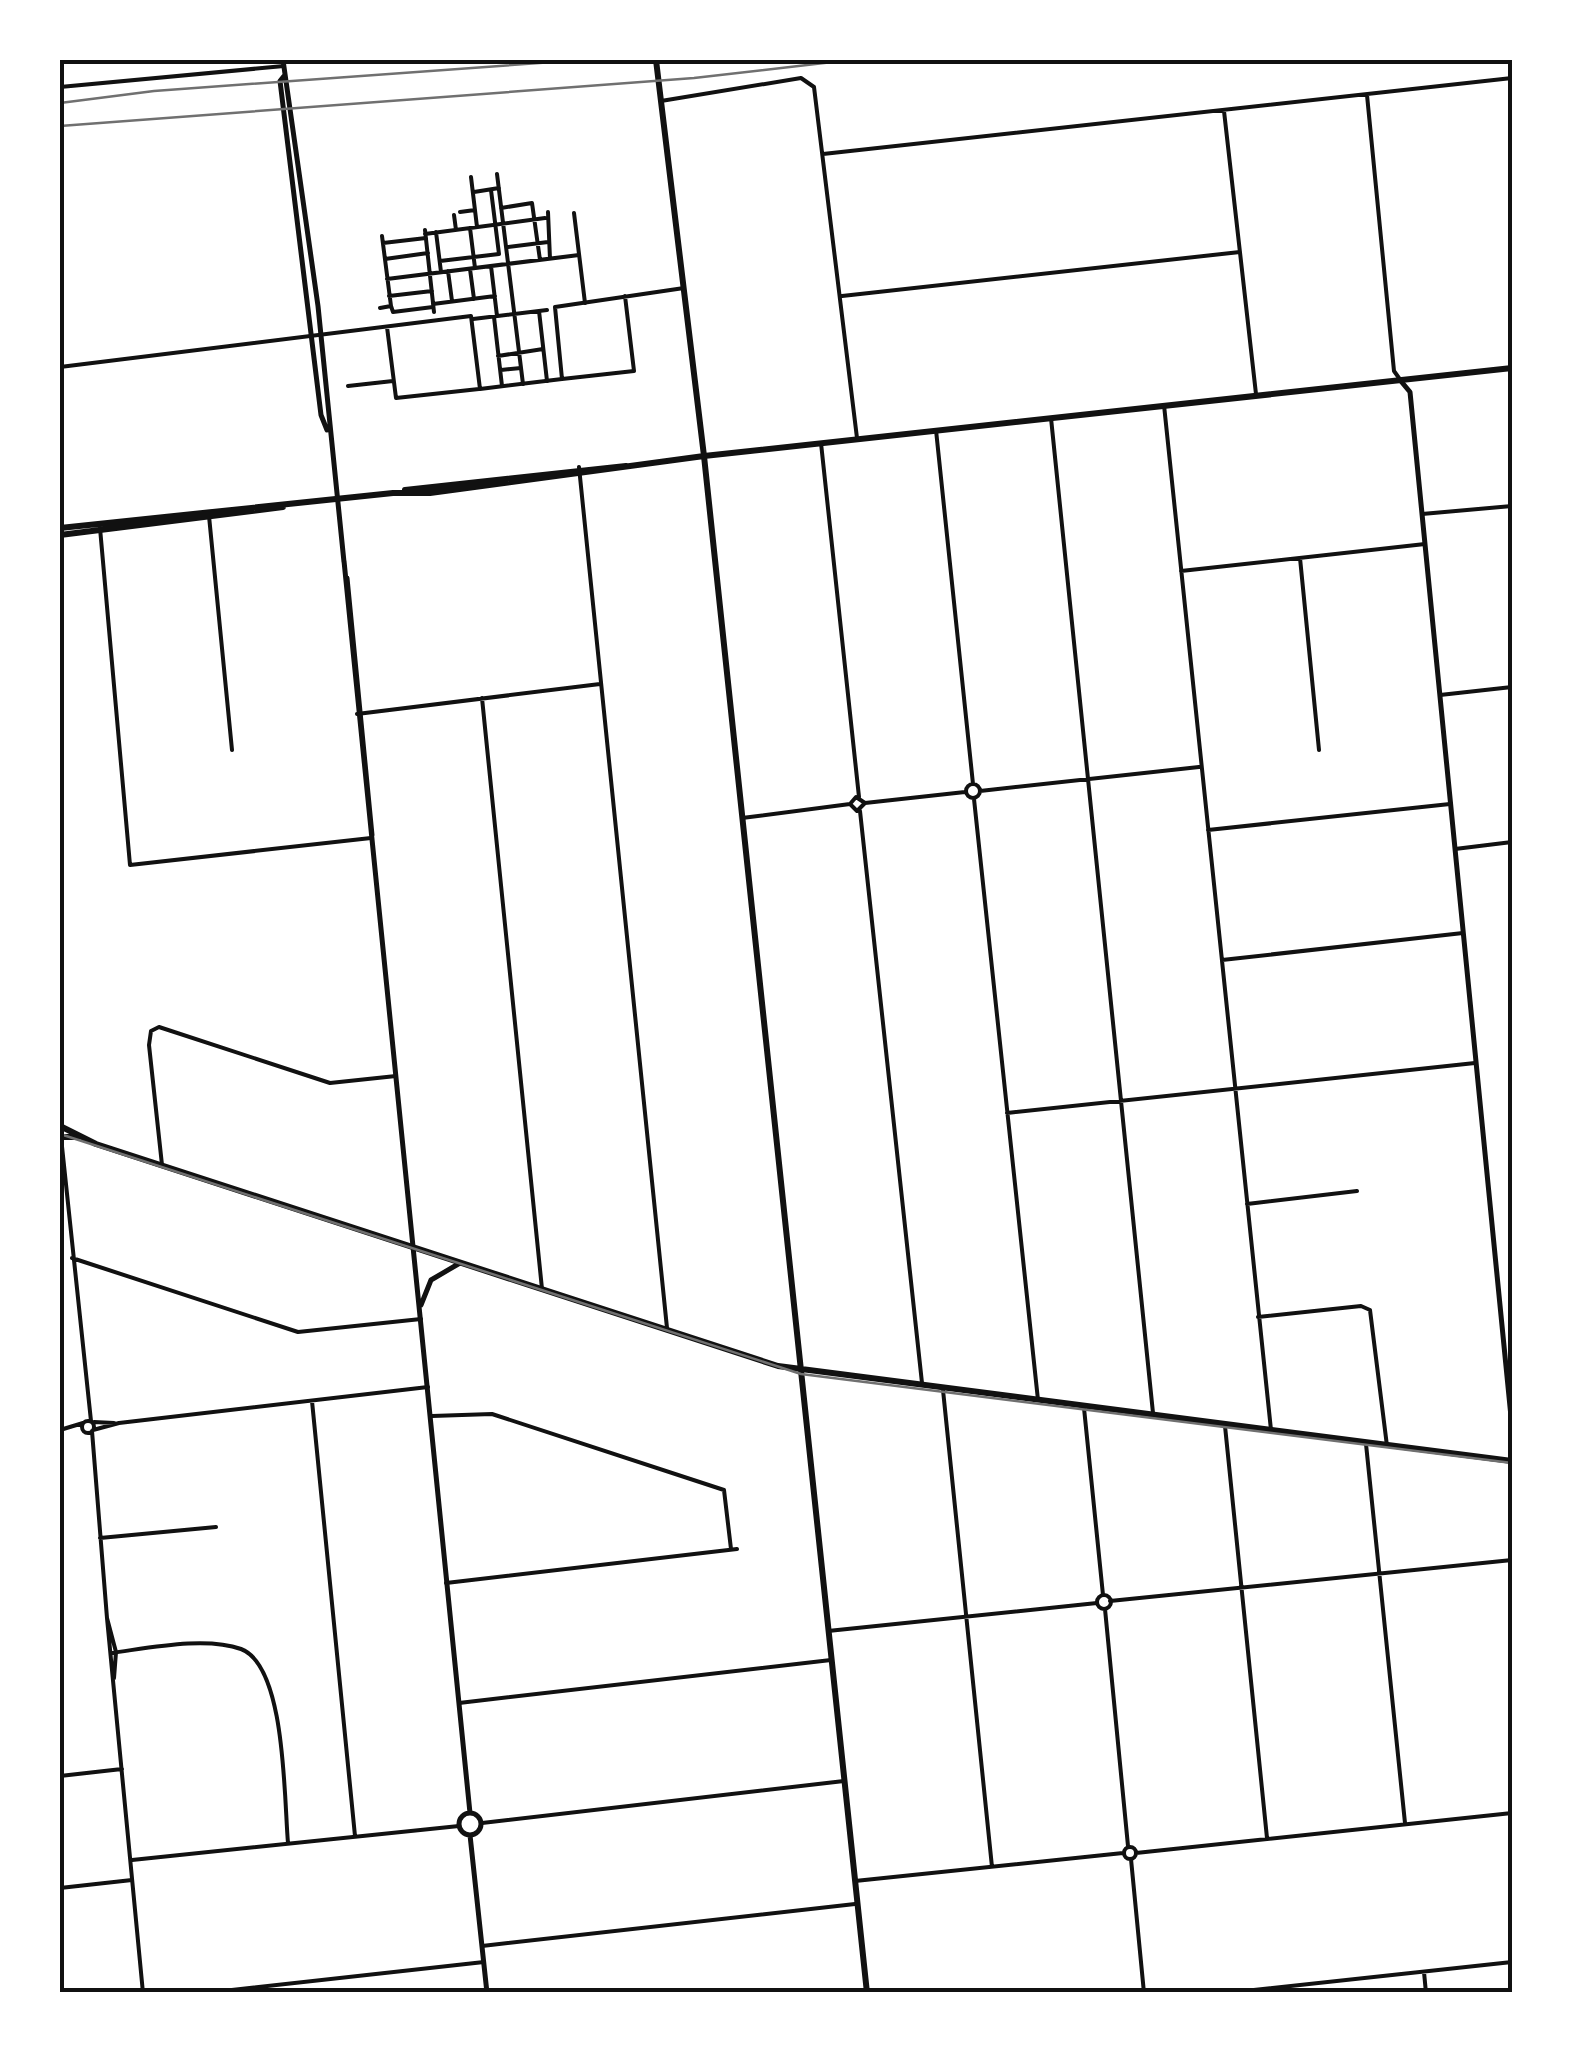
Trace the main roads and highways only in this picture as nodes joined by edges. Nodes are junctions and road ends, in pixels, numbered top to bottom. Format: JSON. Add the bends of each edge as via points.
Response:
{"nodes":[{"id":1,"x":656,"y":60,"type":"edge"},
{"id":2,"x":1512,"y":368,"type":"edge"},
{"id":3,"x":704,"y":456,"type":"junction"},
{"id":4,"x":60,"y":532,"type":"edge"},
{"id":5,"x":60,"y":1126,"type":"edge"},
{"id":6,"x":61,"y":1137,"type":"edge"},
{"id":7,"x":77,"y":1137,"type":"junction"},
{"id":8,"x":800,"y":1371,"type":"junction"},
{"id":9,"x":1512,"y":1461,"type":"edge"},
{"id":10,"x":867,"y":1993,"type":"edge"}],
"edges":[{"from":1,"to":3,"type":"main road"},
{"from":2,"to":3,"type":"main road"},
{"from":3,"to":4,"type":"main road"},
{"from":3,"to":8,"type":"main road"},
{"from":5,"to":7,"type":"main road"},
{"from":6,"to":7,"type":"main road"},
{"from":7,"to":8,"type":"main road"},
{"from":8,"to":9,"type":"main road"},
{"from":8,"to":10,"type":"main road"}]}
